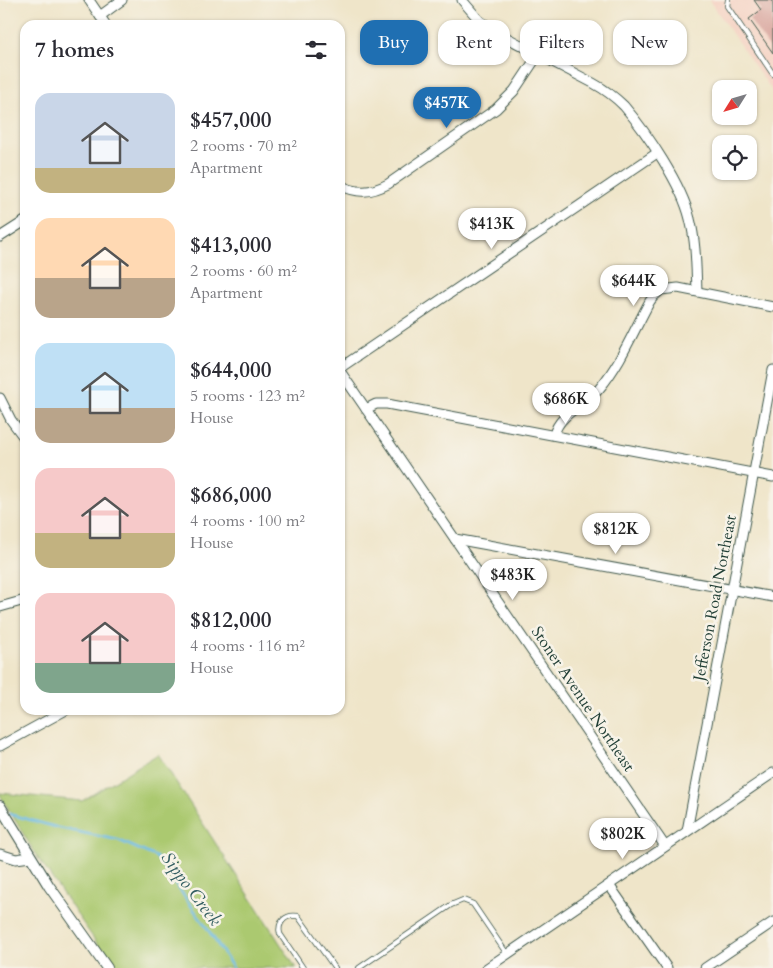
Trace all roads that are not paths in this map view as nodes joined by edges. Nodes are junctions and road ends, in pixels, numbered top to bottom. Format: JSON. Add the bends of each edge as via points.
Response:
{"nodes":[{"id":1,"x":89,"y":0,"type":"edge"},
{"id":2,"x":122,"y":0,"type":"edge"},
{"id":3,"x":462,"y":0,"type":"edge"},
{"id":4,"x":728,"y":0,"type":"edge"},
{"id":5,"x":100,"y":16,"type":"junction"},
{"id":6,"x":103,"y":20,"type":"edge"},
{"id":7,"x":520,"y":45,"type":"edge"},
{"id":8,"x":531,"y":65,"type":"edge"},
{"id":9,"x":559,"y":65,"type":"edge"},
{"id":10,"x":773,"y":74,"type":"edge"},
{"id":11,"x":657,"y":153,"type":"junction"},
{"id":12,"x":345,"y":187,"type":"edge"},
{"id":13,"x":20,"y":224,"type":"edge"},
{"id":14,"x":0,"y":237,"type":"edge"},
{"id":15,"x":697,"y":291,"type":"junction"},
{"id":16,"x":773,"y":307,"type":"edge"},
{"id":17,"x":345,"y":367,"type":"edge"},
{"id":18,"x":773,"y":370,"type":"edge"},
{"id":19,"x":345,"y":378,"type":"edge"},
{"id":20,"x":0,"y":398,"type":"edge"},
{"id":21,"x":366,"y":409,"type":"junction"},
{"id":22,"x":20,"y":432,"type":"edge"},
{"id":23,"x":554,"y":435,"type":"junction"},
{"id":24,"x":753,"y":474,"type":"junction"},
{"id":25,"x":773,"y":477,"type":"edge"},
{"id":26,"x":456,"y":539,"type":"junction"},
{"id":27,"x":732,"y":589,"type":"junction"},
{"id":28,"x":773,"y":597,"type":"edge"},
{"id":29,"x":20,"y":601,"type":"edge"},
{"id":30,"x":0,"y":607,"type":"edge"},
{"id":31,"x":57,"y":715,"type":"edge"},
{"id":32,"x":0,"y":746,"type":"edge"},
{"id":33,"x":773,"y":773,"type":"edge"},
{"id":34,"x":0,"y":806,"type":"edge"},
{"id":35,"x":687,"y":831,"type":"junction"},
{"id":36,"x":665,"y":846,"type":"junction"},
{"id":37,"x":0,"y":854,"type":"edge"},
{"id":38,"x":30,"y":857,"type":"junction"},
{"id":39,"x":609,"y":885,"type":"junction"},
{"id":40,"x":773,"y":922,"type":"edge"},
{"id":41,"x":507,"y":954,"type":"junction"},
{"id":42,"x":107,"y":968,"type":"edge"},
{"id":43,"x":303,"y":968,"type":"edge"},
{"id":44,"x":335,"y":968,"type":"edge"},
{"id":45,"x":359,"y":968,"type":"edge"},
{"id":46,"x":487,"y":968,"type":"edge"},
{"id":47,"x":667,"y":968,"type":"edge"},
{"id":48,"x":706,"y":968,"type":"edge"}],
"edges":[{"from":1,"to":5,"type":"street"},
{"from":2,"to":5,"type":"street"},
{"from":3,"to":7,"type":"street","via":[[479,20]]},
{"from":4,"to":10,"type":"lane","via":[[727,6]]},
{"from":5,"to":6,"type":"street"},
{"from":8,"to":12,"type":"street","via":[[514,91],[496,109],[388,184],[361,192]]},
{"from":9,"to":11,"type":"street","via":[[614,97]]},
{"from":11,"to":15,"type":"street","via":[[680,189],[688,210],[694,238]]},
{"from":11,"to":17,"type":"street"},
{"from":13,"to":14,"type":"street"},
{"from":15,"to":16,"type":"street"},
{"from":15,"to":23,"type":"street","via":[[668,288],[654,296],[604,383],[590,399],[562,420]]},
{"from":18,"to":24,"type":"street","name":"Jefferson Road Northeast"},
{"from":19,"to":21,"type":"street","name":"Stoner Avenue Northeast"},
{"from":20,"to":22,"type":"street"},
{"from":21,"to":23,"type":"street","via":[[375,404],[387,404]]},
{"from":21,"to":26,"type":"street","name":"Stoner Avenue Northeast"},
{"from":23,"to":24,"type":"street"},
{"from":24,"to":25,"type":"street"},
{"from":24,"to":27,"type":"street","name":"Jefferson Road Northeast"},
{"from":26,"to":27,"type":"street"},
{"from":26,"to":36,"type":"street","name":"Stoner Avenue Northeast"},
{"from":27,"to":28,"type":"street"},
{"from":27,"to":35,"type":"street","name":"Jefferson Road Northeast"},
{"from":29,"to":30,"type":"street"},
{"from":31,"to":32,"type":"street"},
{"from":33,"to":35,"type":"street"},
{"from":34,"to":38,"type":"street"},
{"from":35,"to":36,"type":"street"},
{"from":36,"to":39,"type":"street"},
{"from":37,"to":38,"type":"street","via":[[16,859]]},
{"from":38,"to":42,"type":"street"},
{"from":39,"to":41,"type":"street"},
{"from":39,"to":47,"type":"street"},
{"from":40,"to":48,"type":"street"},
{"from":41,"to":45,"type":"lane","via":[[472,904],[463,900]]},
{"from":41,"to":46,"type":"street"},
{"from":43,"to":44,"type":"lane","via":[[280,934],[281,922],[292,915],[298,916]]}]}
